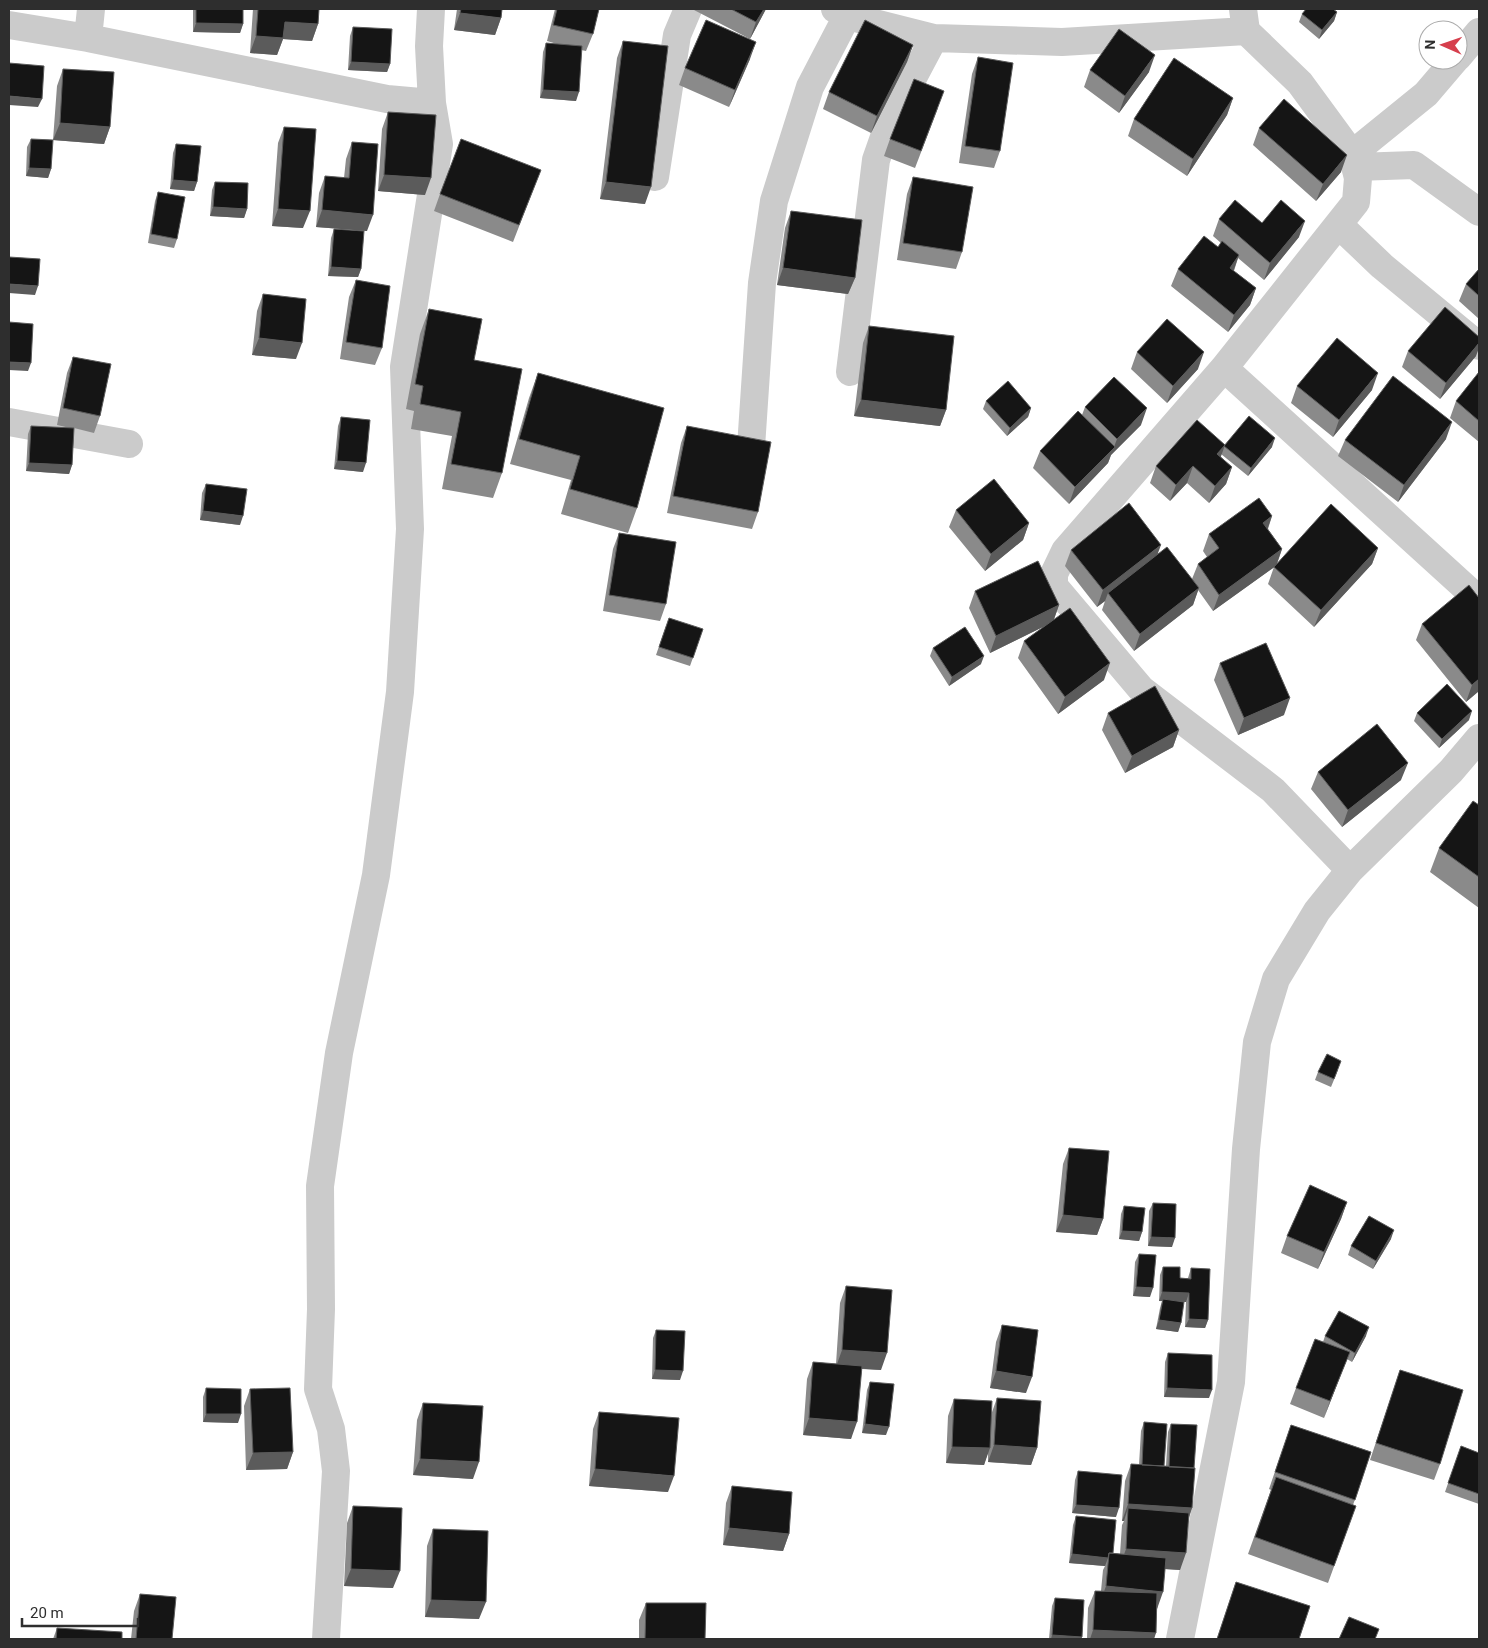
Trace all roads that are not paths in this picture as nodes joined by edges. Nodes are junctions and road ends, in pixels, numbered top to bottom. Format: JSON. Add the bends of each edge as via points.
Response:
{"nodes":[{"id":1,"x":91,"y":9,"type":"edge"},
{"id":2,"x":431,"y":9,"type":"edge"},
{"id":3,"x":688,"y":9,"type":"edge"},
{"id":4,"x":841,"y":12,"type":"edge"},
{"id":5,"x":1244,"y":20,"type":"edge"},
{"id":6,"x":9,"y":25,"type":"edge"},
{"id":7,"x":1479,"y":32,"type":"edge"},
{"id":8,"x":88,"y":38,"type":"junction"},
{"id":9,"x":934,"y":38,"type":"junction"},
{"id":10,"x":1468,"y":45,"type":"edge"},
{"id":11,"x":1446,"y":70,"type":"edge"},
{"id":12,"x":432,"y":103,"type":"junction"},
{"id":13,"x":1354,"y":160,"type":"junction"},
{"id":14,"x":655,"y":177,"type":"edge"},
{"id":15,"x":1479,"y":212,"type":"edge"},
{"id":16,"x":1339,"y":225,"type":"junction"},
{"id":17,"x":1479,"y":346,"type":"edge"},
{"id":18,"x":1224,"y":368,"type":"junction"},
{"id":19,"x":850,"y":372,"type":"dead end"},
{"id":20,"x":9,"y":422,"type":"edge"},
{"id":21,"x":129,"y":444,"type":"dead end"},
{"id":22,"x":751,"y":448,"type":"edge"},
{"id":23,"x":1479,"y":600,"type":"edge"},
{"id":24,"x":1479,"y":738,"type":"edge"},
{"id":25,"x":1350,"y":870,"type":"junction"},
{"id":26,"x":326,"y":1639,"type":"edge"},
{"id":27,"x":1180,"y":1639,"type":"edge"}],
"edges":[{"from":1,"to":8,"type":"street"},
{"from":2,"to":12,"type":"street","via":[[428,46]]},
{"from":3,"to":14,"type":"street","via":[[677,35]]},
{"from":4,"to":9,"type":"street"},
{"from":4,"to":22,"type":"street","via":[[810,87],[774,201],[762,283]]},
{"from":5,"to":9,"type":"street","via":[[1062,42]]},
{"from":5,"to":13,"type":"street","via":[[1300,83]]},
{"from":6,"to":8,"type":"street"},
{"from":7,"to":10,"type":"street"},
{"from":8,"to":12,"type":"street","via":[[387,99]]},
{"from":9,"to":19,"type":"street","via":[[889,123],[876,160]]},
{"from":11,"to":13,"type":"street","via":[[1426,94]]},
{"from":12,"to":26,"type":"street","via":[[439,144],[404,367],[410,528],[400,692],[376,876],[339,1053],[320,1186],[318,1389],[330,1429],[336,1471]]},
{"from":13,"to":15,"type":"street","via":[[1414,165]]},
{"from":13,"to":16,"type":"street","via":[[1358,178],[1356,202]]},
{"from":16,"to":17,"type":"street","via":[[1382,266]]},
{"from":16,"to":18,"type":"street"},
{"from":18,"to":23,"type":"street"},
{"from":18,"to":25,"type":"street","via":[[1065,551],[1054,574],[1054,586],[1141,689],[1273,790]]},
{"from":20,"to":21,"type":"street"},
{"from":24,"to":25,"type":"street","via":[[1451,771]]},
{"from":25,"to":27,"type":"street","via":[[1317,911],[1276,979],[1257,1042],[1246,1149],[1231,1382]]}]}
